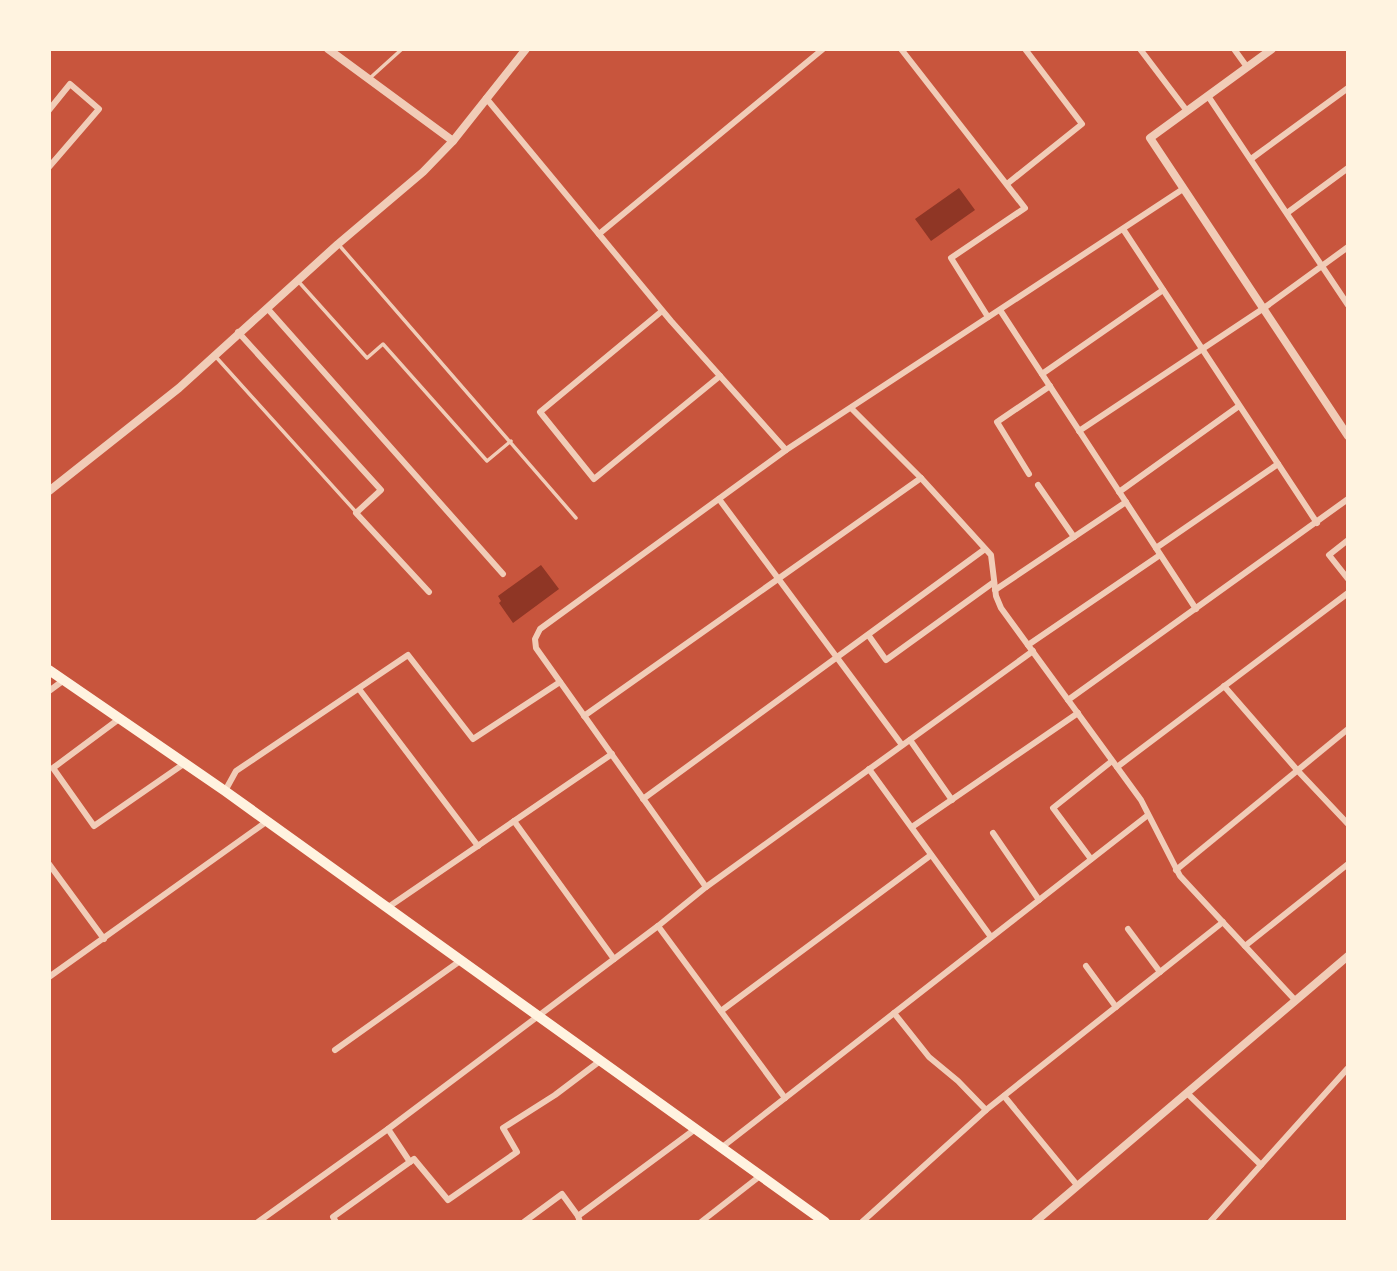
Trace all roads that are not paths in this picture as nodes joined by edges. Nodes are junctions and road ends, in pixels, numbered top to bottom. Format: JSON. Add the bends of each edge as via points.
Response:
{"nodes":[{"id":1,"x":328,"y":49,"type":"edge"},
{"id":2,"x":401,"y":49,"type":"edge"},
{"id":3,"x":526,"y":49,"type":"edge"},
{"id":4,"x":824,"y":49,"type":"edge"},
{"id":5,"x":901,"y":49,"type":"edge"},
{"id":6,"x":1025,"y":49,"type":"edge"},
{"id":7,"x":1140,"y":49,"type":"edge"},
{"id":8,"x":1234,"y":49,"type":"edge"},
{"id":9,"x":1272,"y":49,"type":"edge"},
{"id":10,"x":1247,"y":68,"type":"junction"},
{"id":11,"x":370,"y":78,"type":"junction"},
{"id":12,"x":1348,"y":88,"type":"edge"},
{"id":13,"x":1208,"y":96,"type":"junction"},
{"id":14,"x":486,"y":98,"type":"junction"},
{"id":15,"x":49,"y":110,"type":"edge"},
{"id":16,"x":1187,"y":111,"type":"junction"},
{"id":17,"x":453,"y":141,"type":"junction"},
{"id":18,"x":1251,"y":159,"type":"junction"},
{"id":19,"x":49,"y":167,"type":"edge"},
{"id":20,"x":1348,"y":168,"type":"edge"},
{"id":21,"x":1007,"y":184,"type":"junction"},
{"id":22,"x":1183,"y":189,"type":"junction"},
{"id":23,"x":1287,"y":213,"type":"junction"},
{"id":24,"x":1123,"y":229,"type":"junction"},
{"id":25,"x":599,"y":234,"type":"junction"},
{"id":26,"x":338,"y":244,"type":"junction"},
{"id":27,"x":1348,"y":247,"type":"edge"},
{"id":28,"x":1322,"y":266,"type":"junction"},
{"id":29,"x":298,"y":281,"type":"junction"},
{"id":30,"x":1163,"y":290,"type":"junction"},
{"id":31,"x":1348,"y":305,"type":"edge"},
{"id":32,"x":267,"y":308,"type":"junction"},
{"id":33,"x":1264,"y":308,"type":"junction"},
{"id":34,"x":662,"y":310,"type":"junction"},
{"id":35,"x":1000,"y":310,"type":"junction"},
{"id":36,"x":988,"y":317,"type":"junction"},
{"id":37,"x":238,"y":332,"type":"junction"},
{"id":38,"x":1202,"y":349,"type":"junction"},
{"id":39,"x":215,"y":355,"type":"junction"},
{"id":40,"x":1042,"y":374,"type":"junction"},
{"id":41,"x":720,"y":376,"type":"junction"},
{"id":42,"x":1050,"y":386,"type":"junction"},
{"id":43,"x":1239,"y":406,"type":"junction"},
{"id":44,"x":850,"y":408,"type":"junction"},
{"id":45,"x":1348,"y":417,"type":"edge"},
{"id":46,"x":1340,"y":424,"type":"junction"},
{"id":47,"x":1079,"y":431,"type":"junction"},
{"id":48,"x":1348,"y":436,"type":"edge"},
{"id":49,"x":511,"y":441,"type":"junction"},
{"id":50,"x":786,"y":450,"type":"junction"},
{"id":51,"x":1278,"y":464,"type":"junction"},
{"id":52,"x":1029,"y":474,"type":"dead end"},
{"id":53,"x":921,"y":478,"type":"junction"},
{"id":54,"x":1038,"y":485,"type":"dead end"},
{"id":55,"x":49,"y":491,"type":"edge"},
{"id":56,"x":1119,"y":492,"type":"junction"},
{"id":57,"x":719,"y":499,"type":"junction"},
{"id":58,"x":1348,"y":499,"type":"edge"},
{"id":59,"x":1126,"y":502,"type":"junction"},
{"id":60,"x":356,"y":513,"type":"junction"},
{"id":61,"x":576,"y":518,"type":"dead end"},
{"id":62,"x":1317,"y":523,"type":"junction"},
{"id":63,"x":1074,"y":537,"type":"junction"},
{"id":64,"x":1348,"y":540,"type":"edge"},
{"id":65,"x":985,"y":550,"type":"junction"},
{"id":66,"x":1158,"y":551,"type":"junction"},
{"id":67,"x":503,"y":574,"type":"dead end"},
{"id":68,"x":1348,"y":579,"type":"edge"},
{"id":69,"x":779,"y":580,"type":"junction"},
{"id":70,"x":995,"y":586,"type":"junction"},
{"id":71,"x":429,"y":592,"type":"dead end"},
{"id":72,"x":1348,"y":593,"type":"edge"},
{"id":73,"x":1196,"y":609,"type":"junction"},
{"id":74,"x":869,"y":636,"type":"junction"},
{"id":75,"x":1030,"y":648,"type":"junction"},
{"id":76,"x":838,"y":659,"type":"junction"},
{"id":77,"x":49,"y":670,"type":"edge"},
{"id":78,"x":64,"y":680,"type":"junction"},
{"id":79,"x":560,"y":682,"type":"junction"},
{"id":80,"x":1224,"y":686,"type":"junction"},
{"id":81,"x":359,"y":689,"type":"junction"},
{"id":82,"x":49,"y":691,"type":"edge"},
{"id":83,"x":1068,"y":700,"type":"junction"},
{"id":84,"x":1078,"y":713,"type":"junction"},
{"id":85,"x":584,"y":716,"type":"junction"},
{"id":86,"x":120,"y":719,"type":"junction"},
{"id":87,"x":1348,"y":729,"type":"edge"},
{"id":88,"x":910,"y":740,"type":"junction"},
{"id":89,"x":902,"y":745,"type":"junction"},
{"id":90,"x":612,"y":754,"type":"junction"},
{"id":91,"x":185,"y":763,"type":"junction"},
{"id":92,"x":1115,"y":764,"type":"junction"},
{"id":93,"x":869,"y":769,"type":"junction"},
{"id":94,"x":1298,"y":771,"type":"junction"},
{"id":95,"x":225,"y":791,"type":"junction"},
{"id":96,"x":643,"y":799,"type":"junction"},
{"id":97,"x":952,"y":800,"type":"junction"},
{"id":98,"x":1148,"y":815,"type":"junction"},
{"id":99,"x":514,"y":821,"type":"junction"},
{"id":100,"x":266,"y":822,"type":"junction"},
{"id":101,"x":1348,"y":824,"type":"edge"},
{"id":102,"x":912,"y":827,"type":"junction"},
{"id":103,"x":993,"y":833,"type":"dead end"},
{"id":104,"x":478,"y":846,"type":"junction"},
{"id":105,"x":931,"y":855,"type":"junction"},
{"id":106,"x":1091,"y":859,"type":"junction"},
{"id":107,"x":49,"y":864,"type":"edge"},
{"id":108,"x":1348,"y":864,"type":"edge"},
{"id":109,"x":1176,"y":870,"type":"junction"},
{"id":110,"x":706,"y":887,"type":"junction"},
{"id":111,"x":1039,"y":900,"type":"junction"},
{"id":112,"x":387,"y":908,"type":"junction"},
{"id":113,"x":1223,"y":922,"type":"junction"},
{"id":114,"x":658,"y":926,"type":"junction"},
{"id":115,"x":1128,"y":929,"type":"dead end"},
{"id":116,"x":991,"y":937,"type":"junction"},
{"id":117,"x":104,"y":939,"type":"junction"},
{"id":118,"x":1245,"y":946,"type":"junction"},
{"id":119,"x":1348,"y":956,"type":"edge"},
{"id":120,"x":614,"y":959,"type":"junction"},
{"id":121,"x":460,"y":961,"type":"junction"},
{"id":122,"x":1086,"y":966,"type":"dead end"},
{"id":123,"x":1160,"y":972,"type":"junction"},
{"id":124,"x":49,"y":977,"type":"edge"},
{"id":125,"x":1295,"y":1000,"type":"junction"},
{"id":126,"x":1116,"y":1007,"type":"junction"},
{"id":127,"x":721,"y":1011,"type":"junction"},
{"id":128,"x":894,"y":1013,"type":"junction"},
{"id":129,"x":537,"y":1016,"type":"junction"},
{"id":130,"x":335,"y":1050,"type":"dead end"},
{"id":131,"x":600,"y":1061,"type":"junction"},
{"id":132,"x":1348,"y":1068,"type":"edge"},
{"id":133,"x":1187,"y":1093,"type":"junction"},
{"id":134,"x":1004,"y":1096,"type":"junction"},
{"id":135,"x":785,"y":1098,"type":"junction"},
{"id":136,"x":986,"y":1111,"type":"junction"},
{"id":137,"x":388,"y":1129,"type":"junction"},
{"id":138,"x":694,"y":1130,"type":"junction"},
{"id":139,"x":721,"y":1148,"type":"junction"},
{"id":140,"x":410,"y":1162,"type":"junction"},
{"id":141,"x":1261,"y":1166,"type":"junction"},
{"id":142,"x":760,"y":1176,"type":"junction"},
{"id":143,"x":1077,"y":1185,"type":"junction"},
{"id":144,"x":579,"y":1219,"type":"edge"},
{"id":145,"x":258,"y":1222,"type":"edge"},
{"id":146,"x":337,"y":1222,"type":"edge"},
{"id":147,"x":524,"y":1222,"type":"edge"},
{"id":148,"x":701,"y":1222,"type":"edge"},
{"id":149,"x":825,"y":1222,"type":"edge"},
{"id":150,"x":862,"y":1222,"type":"edge"},
{"id":151,"x":1035,"y":1222,"type":"edge"},
{"id":152,"x":1210,"y":1222,"type":"edge"}],
"edges":[{"from":1,"to":11,"type":"street"},
{"from":2,"to":11,"type":"lane"},
{"from":3,"to":14,"type":"street"},
{"from":4,"to":25,"type":"street"},
{"from":5,"to":21,"type":"street"},
{"from":6,"to":21,"type":"street","via":[[1082,124]]},
{"from":7,"to":16,"type":"street"},
{"from":8,"to":10,"type":"street"},
{"from":9,"to":10,"type":"street"},
{"from":10,"to":13,"type":"street"},
{"from":11,"to":17,"type":"street"},
{"from":12,"to":18,"type":"street"},
{"from":13,"to":16,"type":"street"},
{"from":13,"to":18,"type":"street"},
{"from":14,"to":17,"type":"street"},
{"from":14,"to":25,"type":"street"},
{"from":15,"to":19,"type":"street","via":[[70,84],[99,109]]},
{"from":16,"to":22,"type":"street","via":[[1150,138]]},
{"from":17,"to":26,"type":"street","via":[[405,189]]},
{"from":18,"to":23,"type":"street"},
{"from":20,"to":23,"type":"street"},
{"from":21,"to":36,"type":"street","via":[[1025,208],[951,258]]},
{"from":22,"to":24,"type":"street"},
{"from":22,"to":33,"type":"street"},
{"from":23,"to":28,"type":"street"},
{"from":24,"to":30,"type":"street"},
{"from":24,"to":35,"type":"street"},
{"from":25,"to":34,"type":"street"},
{"from":26,"to":29,"type":"street"},
{"from":26,"to":49,"type":"lane"},
{"from":27,"to":28,"type":"street"},
{"from":28,"to":31,"type":"street"},
{"from":28,"to":33,"type":"street"},
{"from":29,"to":32,"type":"street"},
{"from":29,"to":49,"type":"lane","via":[[367,358],[383,344],[487,461]]},
{"from":30,"to":38,"type":"street"},
{"from":30,"to":40,"type":"street"},
{"from":32,"to":37,"type":"street"},
{"from":32,"to":67,"type":"street"},
{"from":33,"to":38,"type":"street"},
{"from":33,"to":46,"type":"street"},
{"from":34,"to":41,"type":"street"},
{"from":34,"to":41,"type":"street","via":[[540,412],[594,479]]},
{"from":35,"to":36,"type":"street"},
{"from":35,"to":40,"type":"street"},
{"from":36,"to":44,"type":"street"},
{"from":37,"to":39,"type":"street"},
{"from":37,"to":60,"type":"street","via":[[380,491]]},
{"from":38,"to":43,"type":"street"},
{"from":38,"to":47,"type":"street"},
{"from":39,"to":55,"type":"street"},
{"from":39,"to":60,"type":"lane"},
{"from":40,"to":42,"type":"street"},
{"from":41,"to":50,"type":"street"},
{"from":42,"to":47,"type":"street"},
{"from":42,"to":52,"type":"street","via":[[997,422]]},
{"from":43,"to":51,"type":"street"},
{"from":43,"to":56,"type":"street"},
{"from":44,"to":50,"type":"street"},
{"from":44,"to":53,"type":"street"},
{"from":45,"to":46,"type":"street"},
{"from":46,"to":48,"type":"street"},
{"from":47,"to":56,"type":"street"},
{"from":49,"to":61,"type":"lane"},
{"from":50,"to":57,"type":"street"},
{"from":51,"to":62,"type":"street"},
{"from":51,"to":66,"type":"street"},
{"from":53,"to":65,"type":"street"},
{"from":53,"to":69,"type":"street"},
{"from":54,"to":63,"type":"street"},
{"from":56,"to":59,"type":"street"},
{"from":57,"to":69,"type":"street"},
{"from":57,"to":79,"type":"street","via":[[540,629],[536,648]]},
{"from":58,"to":62,"type":"street"},
{"from":59,"to":63,"type":"street"},
{"from":59,"to":66,"type":"street"},
{"from":60,"to":71,"type":"street"},
{"from":62,"to":73,"type":"street"},
{"from":63,"to":70,"type":"street"},
{"from":64,"to":68,"type":"street","via":[[1329,555]]},
{"from":65,"to":70,"type":"street","via":[[991,555]]},
{"from":65,"to":74,"type":"street"},
{"from":66,"to":73,"type":"street"},
{"from":66,"to":75,"type":"street"},
{"from":69,"to":76,"type":"street"},
{"from":69,"to":85,"type":"street"},
{"from":70,"to":74,"type":"street","via":[[886,660]]},
{"from":70,"to":75,"type":"street","via":[[1001,608]]},
{"from":72,"to":80,"type":"street"},
{"from":73,"to":83,"type":"street"},
{"from":74,"to":76,"type":"street"},
{"from":75,"to":83,"type":"street"},
{"from":75,"to":88,"type":"street"},
{"from":76,"to":89,"type":"street"},
{"from":76,"to":96,"type":"street"},
{"from":77,"to":78,"type":"highway"},
{"from":78,"to":82,"type":"street"},
{"from":78,"to":86,"type":"highway"},
{"from":79,"to":81,"type":"street","via":[[472,739],[408,655]]},
{"from":79,"to":85,"type":"street"},
{"from":80,"to":92,"type":"street"},
{"from":80,"to":94,"type":"street"},
{"from":81,"to":95,"type":"street","via":[[236,771]]},
{"from":81,"to":104,"type":"street"},
{"from":83,"to":84,"type":"street"},
{"from":84,"to":92,"type":"street"},
{"from":84,"to":97,"type":"street"},
{"from":85,"to":90,"type":"street"},
{"from":86,"to":91,"type":"highway"},
{"from":86,"to":91,"type":"street","via":[[53,768],[94,826]]},
{"from":87,"to":94,"type":"street"},
{"from":88,"to":89,"type":"street"},
{"from":88,"to":97,"type":"street"},
{"from":89,"to":93,"type":"street"},
{"from":90,"to":96,"type":"street"},
{"from":90,"to":99,"type":"street"},
{"from":91,"to":95,"type":"highway"},
{"from":92,"to":98,"type":"street"},
{"from":92,"to":106,"type":"street","via":[[1053,808]]},
{"from":93,"to":102,"type":"street"},
{"from":93,"to":110,"type":"street"},
{"from":94,"to":101,"type":"street"},
{"from":94,"to":109,"type":"street"},
{"from":95,"to":100,"type":"highway"},
{"from":96,"to":110,"type":"street"},
{"from":97,"to":102,"type":"street"},
{"from":98,"to":106,"type":"street"},
{"from":98,"to":109,"type":"street"},
{"from":99,"to":104,"type":"street"},
{"from":99,"to":120,"type":"street"},
{"from":100,"to":112,"type":"highway"},
{"from":100,"to":117,"type":"street"},
{"from":102,"to":105,"type":"street"},
{"from":103,"to":111,"type":"street"},
{"from":104,"to":112,"type":"street"},
{"from":105,"to":116,"type":"street"},
{"from":105,"to":127,"type":"street"},
{"from":106,"to":111,"type":"street"},
{"from":107,"to":117,"type":"street"},
{"from":108,"to":118,"type":"street"},
{"from":109,"to":113,"type":"street"},
{"from":110,"to":114,"type":"street"},
{"from":111,"to":116,"type":"street"},
{"from":112,"to":121,"type":"highway"},
{"from":113,"to":118,"type":"street"},
{"from":113,"to":123,"type":"street"},
{"from":114,"to":120,"type":"street"},
{"from":114,"to":127,"type":"street"},
{"from":115,"to":123,"type":"street"},
{"from":116,"to":128,"type":"street"},
{"from":117,"to":124,"type":"street"},
{"from":118,"to":125,"type":"street"},
{"from":119,"to":125,"type":"street"},
{"from":120,"to":129,"type":"street"},
{"from":121,"to":129,"type":"highway"},
{"from":121,"to":130,"type":"street"},
{"from":122,"to":126,"type":"street"},
{"from":123,"to":126,"type":"street"},
{"from":125,"to":133,"type":"street"},
{"from":126,"to":134,"type":"street"},
{"from":127,"to":135,"type":"street"},
{"from":128,"to":135,"type":"street"},
{"from":128,"to":136,"type":"street","via":[[929,1057]]},
{"from":129,"to":131,"type":"highway"},
{"from":129,"to":137,"type":"street"},
{"from":131,"to":138,"type":"highway"},
{"from":131,"to":140,"type":"street","via":[[503,1128],[517,1152],[448,1200],[414,1159]]},
{"from":132,"to":141,"type":"street"},
{"from":133,"to":141,"type":"street"},
{"from":133,"to":143,"type":"street"},
{"from":134,"to":136,"type":"street"},
{"from":134,"to":143,"type":"street"},
{"from":135,"to":139,"type":"street"},
{"from":136,"to":150,"type":"street"},
{"from":137,"to":140,"type":"street"},
{"from":137,"to":145,"type":"street"},
{"from":138,"to":139,"type":"highway"},
{"from":138,"to":144,"type":"street"},
{"from":139,"to":142,"type":"highway"},
{"from":140,"to":146,"type":"street","via":[[333,1217]]},
{"from":141,"to":152,"type":"street"},
{"from":142,"to":148,"type":"street"},
{"from":142,"to":149,"type":"highway"},
{"from":143,"to":151,"type":"street"},
{"from":144,"to":147,"type":"street","via":[[562,1194]]}]}
